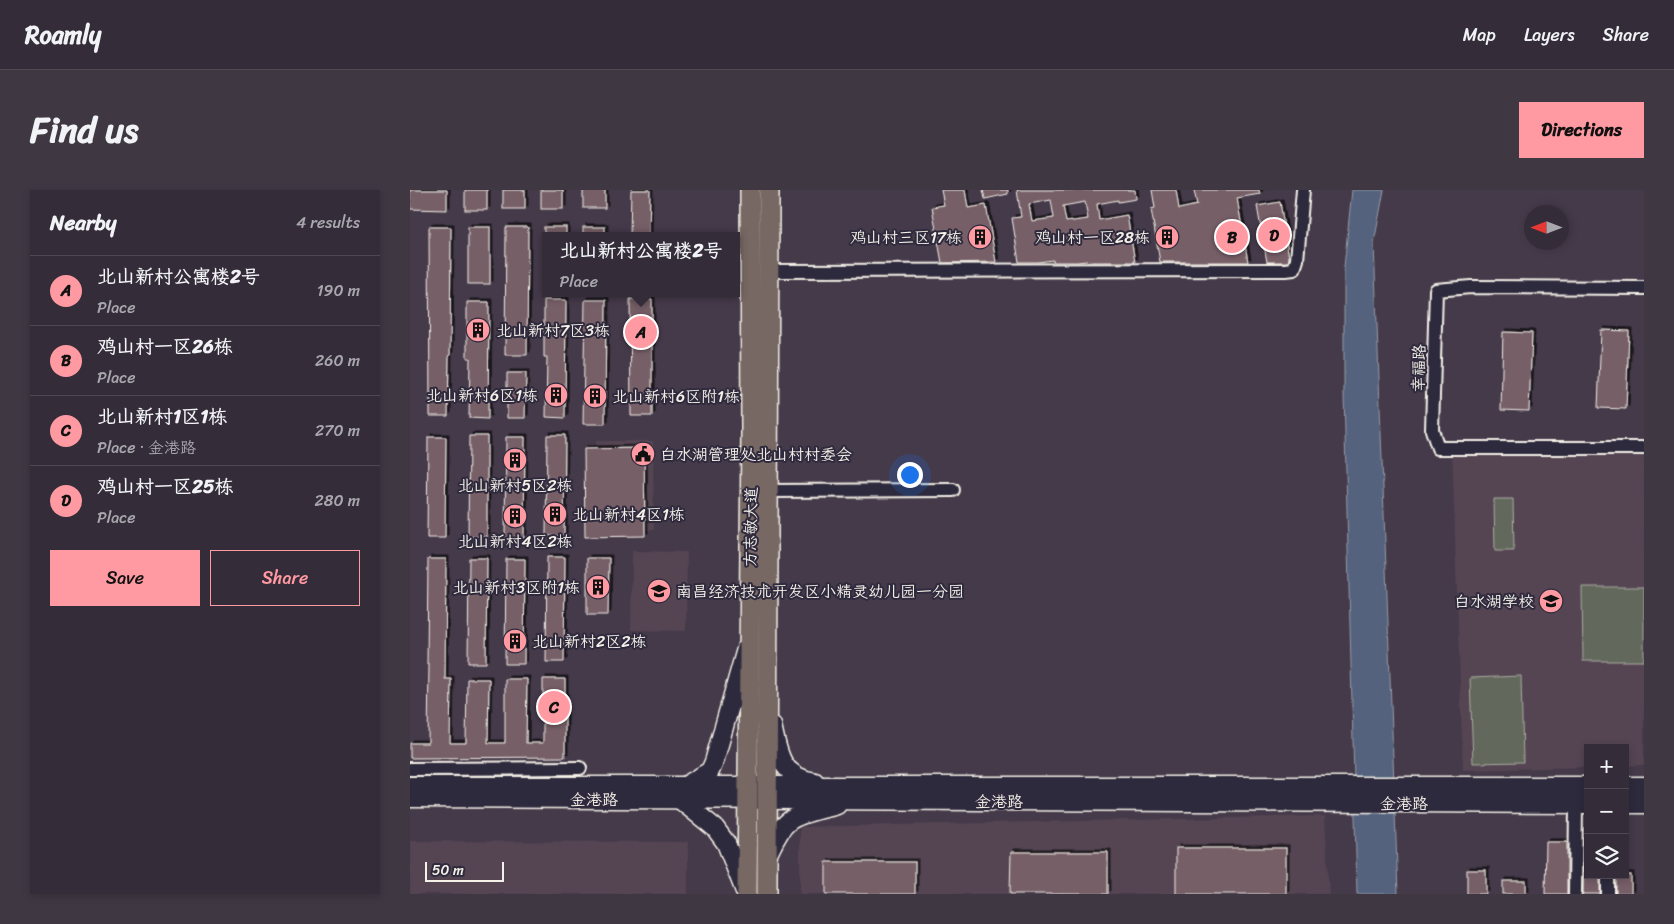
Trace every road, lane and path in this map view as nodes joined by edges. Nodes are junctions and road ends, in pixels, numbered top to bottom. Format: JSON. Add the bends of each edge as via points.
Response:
{"nodes":[{"id":1,"x":750,"y":190,"type":"edge"},
{"id":2,"x":768,"y":190,"type":"edge"},
{"id":3,"x":1303,"y":190,"type":"edge"},
{"id":4,"x":768,"y":271,"type":"junction"},
{"id":5,"x":1644,"y":288,"type":"edge"},
{"id":6,"x":1644,"y":448,"type":"edge"},
{"id":7,"x":953,"y":490,"type":"dead end"},
{"id":8,"x":768,"y":491,"type":"junction"},
{"id":9,"x":749,"y":636,"type":"junction"},
{"id":10,"x":768,"y":707,"type":"junction"},
{"id":11,"x":580,"y":768,"type":"dead end"},
{"id":12,"x":410,"y":769,"type":"edge"},
{"id":13,"x":410,"y":786,"type":"edge"},
{"id":14,"x":1584,"y":786,"type":"edge"},
{"id":15,"x":1629,"y":786,"type":"edge"},
{"id":16,"x":1644,"y":786,"type":"edge"},
{"id":17,"x":682,"y":793,"type":"junction"},
{"id":18,"x":747,"y":793,"type":"junction"},
{"id":19,"x":768,"y":793,"type":"junction"},
{"id":20,"x":856,"y":793,"type":"junction"},
{"id":21,"x":1419,"y":795,"type":"junction"},
{"id":22,"x":410,"y":798,"type":"edge"},
{"id":23,"x":1582,"y":804,"type":"edge"},
{"id":24,"x":1629,"y":804,"type":"edge"},
{"id":25,"x":1644,"y":804,"type":"edge"},
{"id":26,"x":767,"y":856,"type":"junction"},
{"id":27,"x":1608,"y":879,"type":"edge"},
{"id":28,"x":747,"y":894,"type":"edge"},
{"id":29,"x":767,"y":894,"type":"edge"},
{"id":30,"x":1575,"y":894,"type":"edge"},
{"id":31,"x":1608,"y":894,"type":"edge"}],
"edges":[{"from":1,"to":9,"type":"main road","name":"方志敏大道"},
{"from":2,"to":4,"type":"main road","name":"方志敏大道"},
{"from":3,"to":4,"type":"street","via":[[1296,260],[1294,268],[1286,270]]},
{"from":4,"to":8,"type":"main road","name":"方志敏大道"},
{"from":5,"to":6,"type":"street","name":"幸福路","via":[[1471,286],[1436,290],[1432,430],[1438,448]]},
{"from":7,"to":8,"type":"street"},
{"from":8,"to":10,"type":"main road","name":"方志敏大道"},
{"from":9,"to":17,"type":"main road","via":[[714,762],[710,771]]},
{"from":9,"to":18,"type":"main road","name":"方志敏大道"},
{"from":10,"to":19,"type":"main road","name":"方志敏大道"},
{"from":10,"to":20,"type":"main road","via":[[778,750],[784,766],[792,774]]},
{"from":11,"to":12,"type":"street"},
{"from":13,"to":17,"type":"main road","name":"金港路"},
{"from":14,"to":21,"type":"main road","name":"金港路"},
{"from":15,"to":16,"type":"main road"},
{"from":17,"to":18,"type":"main road","name":"金港路"},
{"from":17,"to":22,"type":"main road","name":"金港路"},
{"from":17,"to":28,"type":"main road","via":[[726,843]]},
{"from":18,"to":19,"type":"main road","name":"金港路"},
{"from":18,"to":28,"type":"main road","name":"方志敏大道"},
{"from":19,"to":20,"type":"main road","name":"金港路"},
{"from":19,"to":26,"type":"main road","name":"方志敏大道"},
{"from":20,"to":21,"type":"main road","name":"金港路"},
{"from":20,"to":26,"type":"main road","via":[[788,822]]},
{"from":21,"to":23,"type":"main road","name":"金港路"},
{"from":23,"to":30,"type":"street"},
{"from":24,"to":25,"type":"main road"},
{"from":26,"to":29,"type":"main road","name":"方志敏大道"},
{"from":27,"to":31,"type":"street"}]}
